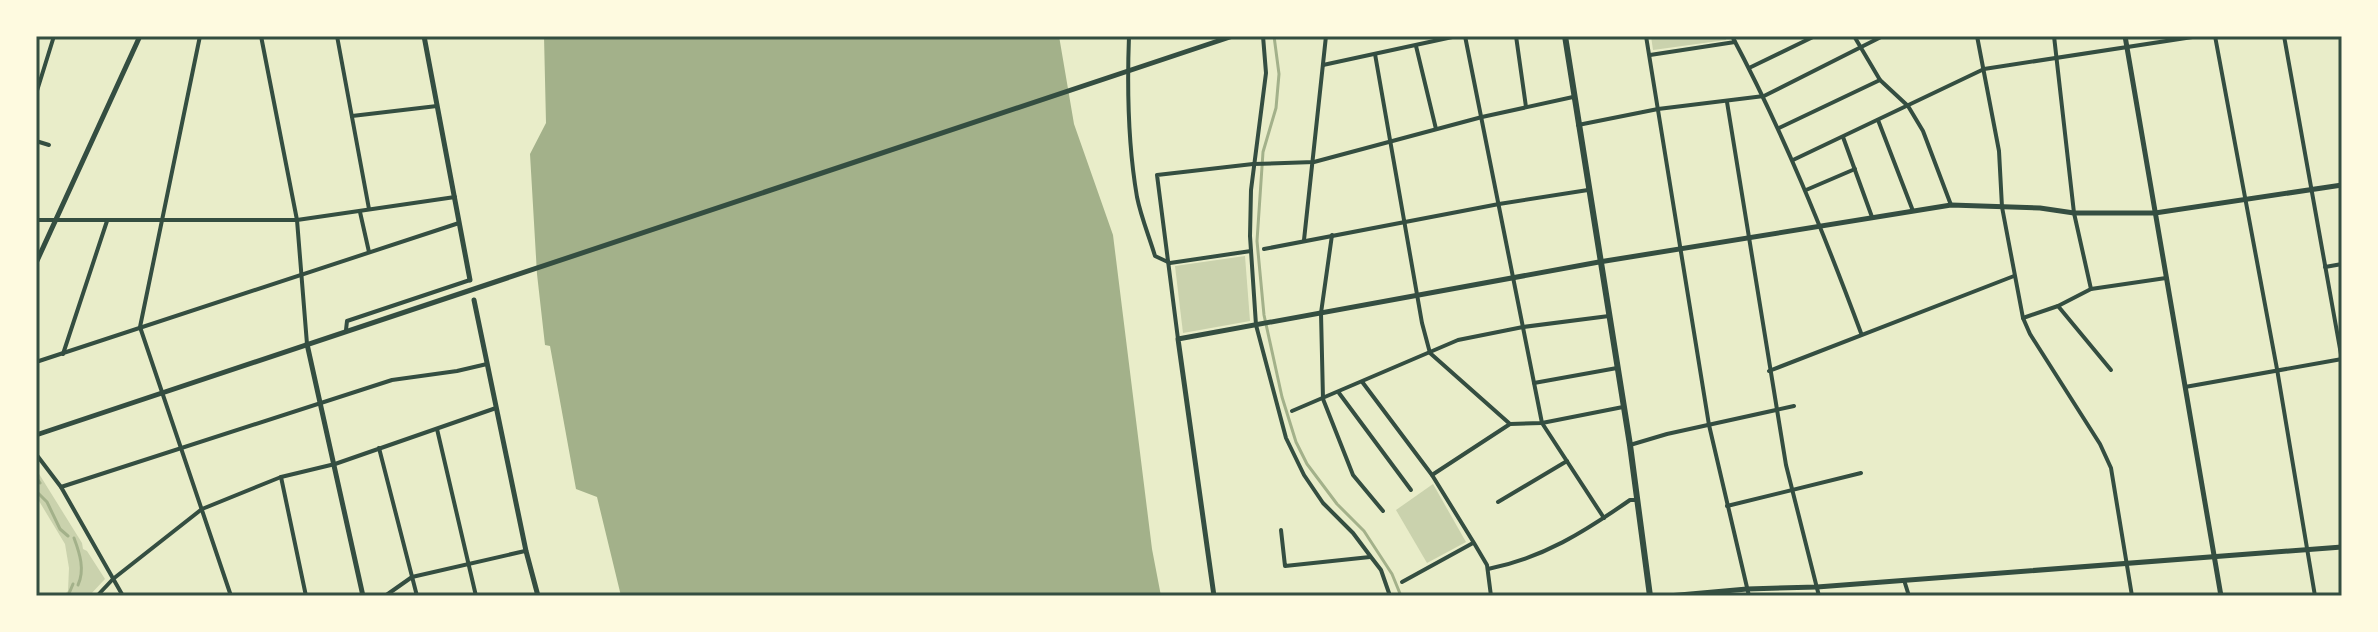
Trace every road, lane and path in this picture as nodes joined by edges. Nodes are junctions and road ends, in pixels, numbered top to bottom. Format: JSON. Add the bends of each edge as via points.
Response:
{"nodes":[{"id":1,"x":54,"y":36,"type":"edge"},
{"id":2,"x":140,"y":36,"type":"edge"},
{"id":3,"x":200,"y":36,"type":"edge"},
{"id":4,"x":261,"y":36,"type":"edge"},
{"id":5,"x":337,"y":36,"type":"edge"},
{"id":6,"x":424,"y":36,"type":"edge"},
{"id":7,"x":1129,"y":36,"type":"edge"},
{"id":8,"x":1233,"y":36,"type":"edge"},
{"id":9,"x":1263,"y":36,"type":"edge"},
{"id":10,"x":1326,"y":36,"type":"edge"},
{"id":11,"x":1457,"y":36,"type":"edge"},
{"id":12,"x":1465,"y":36,"type":"edge"},
{"id":13,"x":1516,"y":36,"type":"edge"},
{"id":14,"x":1565,"y":36,"type":"edge"},
{"id":15,"x":1646,"y":36,"type":"edge"},
{"id":16,"x":1815,"y":36,"type":"edge"},
{"id":17,"x":1854,"y":36,"type":"edge"},
{"id":18,"x":1883,"y":36,"type":"edge"},
{"id":19,"x":1977,"y":36,"type":"edge"},
{"id":20,"x":2054,"y":36,"type":"edge"},
{"id":21,"x":2125,"y":36,"type":"edge"},
{"id":22,"x":2199,"y":36,"type":"edge"},
{"id":23,"x":2215,"y":36,"type":"edge"},
{"id":24,"x":2284,"y":36,"type":"edge"},
{"id":25,"x":1441,"y":38,"type":"edge"},
{"id":26,"x":1733,"y":39,"type":"edge"},
{"id":27,"x":1416,"y":45,"type":"junction"},
{"id":28,"x":1862,"y":47,"type":"junction"},
{"id":29,"x":2128,"y":49,"type":"junction"},
{"id":30,"x":1375,"y":54,"type":"junction"},
{"id":31,"x":1649,"y":55,"type":"junction"},
{"id":32,"x":2058,"y":58,"type":"junction"},
{"id":33,"x":1323,"y":65,"type":"junction"},
{"id":34,"x":1749,"y":68,"type":"junction"},
{"id":35,"x":1984,"y":69,"type":"junction"},
{"id":36,"x":1127,"y":71,"type":"junction"},
{"id":37,"x":1880,"y":80,"type":"junction"},
{"id":38,"x":36,"y":94,"type":"edge"},
{"id":39,"x":1764,"y":96,"type":"junction"},
{"id":40,"x":1573,"y":97,"type":"junction"},
{"id":41,"x":1727,"y":102,"type":"junction"},
{"id":42,"x":437,"y":106,"type":"junction"},
{"id":43,"x":1908,"y":106,"type":"junction"},
{"id":44,"x":1526,"y":107,"type":"junction"},
{"id":45,"x":1658,"y":109,"type":"junction"},
{"id":46,"x":352,"y":116,"type":"junction"},
{"id":47,"x":1482,"y":117,"type":"junction"},
{"id":48,"x":1878,"y":120,"type":"junction"},
{"id":49,"x":1578,"y":125,"type":"junction"},
{"id":50,"x":1779,"y":128,"type":"junction"},
{"id":51,"x":1436,"y":129,"type":"junction"},
{"id":52,"x":1843,"y":137,"type":"junction"},
{"id":53,"x":36,"y":141,"type":"edge"},
{"id":54,"x":1390,"y":142,"type":"junction"},
{"id":55,"x":49,"y":145,"type":"dead end"},
{"id":56,"x":1793,"y":160,"type":"junction"},
{"id":57,"x":1314,"y":162,"type":"junction"},
{"id":58,"x":1253,"y":164,"type":"junction"},
{"id":59,"x":1855,"y":169,"type":"junction"},
{"id":60,"x":2342,"y":185,"type":"edge"},
{"id":61,"x":1588,"y":190,"type":"junction"},
{"id":62,"x":1806,"y":190,"type":"junction"},
{"id":63,"x":2311,"y":190,"type":"junction"},
{"id":64,"x":455,"y":197,"type":"junction"},
{"id":65,"x":2244,"y":201,"type":"junction"},
{"id":66,"x":1499,"y":204,"type":"junction"},
{"id":67,"x":1951,"y":205,"type":"junction"},
{"id":68,"x":2002,"y":207,"type":"junction"},
{"id":69,"x":369,"y":209,"type":"junction"},
{"id":70,"x":360,"y":211,"type":"junction"},
{"id":71,"x":1913,"y":211,"type":"junction"},
{"id":72,"x":2074,"y":213,"type":"junction"},
{"id":73,"x":2155,"y":213,"type":"junction"},
{"id":74,"x":1872,"y":217,"type":"junction"},
{"id":75,"x":36,"y":220,"type":"edge"},
{"id":76,"x":55,"y":220,"type":"junction"},
{"id":77,"x":162,"y":220,"type":"junction"},
{"id":78,"x":297,"y":220,"type":"junction"},
{"id":79,"x":107,"y":221,"type":"junction"},
{"id":80,"x":1404,"y":221,"type":"junction"},
{"id":81,"x":459,"y":222,"type":"junction"},
{"id":82,"x":1821,"y":227,"type":"junction"},
{"id":83,"x":1332,"y":235,"type":"junction"},
{"id":84,"x":1748,"y":238,"type":"junction"},
{"id":85,"x":1304,"y":241,"type":"junction"},
{"id":86,"x":1264,"y":249,"type":"dead end"},
{"id":87,"x":1681,"y":249,"type":"junction"},
{"id":88,"x":1251,"y":251,"type":"junction"},
{"id":89,"x":369,"y":252,"type":"junction"},
{"id":90,"x":1599,"y":262,"type":"junction"},
{"id":91,"x":36,"y":263,"type":"edge"},
{"id":92,"x":1170,"y":263,"type":"junction"},
{"id":93,"x":2342,"y":264,"type":"edge"},
{"id":94,"x":2325,"y":267,"type":"junction"},
{"id":95,"x":301,"y":275,"type":"junction"},
{"id":96,"x":2014,"y":276,"type":"junction"},
{"id":97,"x":1514,"y":277,"type":"junction"},
{"id":98,"x":2166,"y":278,"type":"junction"},
{"id":99,"x":470,"y":280,"type":"joint"},
{"id":100,"x":2091,"y":289,"type":"junction"},
{"id":101,"x":1417,"y":296,"type":"junction"},
{"id":102,"x":474,"y":300,"type":"dead end"},
{"id":103,"x":2058,"y":306,"type":"junction"},
{"id":104,"x":1321,"y":313,"type":"junction"},
{"id":105,"x":1609,"y":316,"type":"junction"},
{"id":106,"x":2023,"y":318,"type":"junction"},
{"id":107,"x":1256,"y":325,"type":"junction"},
{"id":108,"x":140,"y":327,"type":"junction"},
{"id":109,"x":1523,"y":327,"type":"junction"},
{"id":110,"x":346,"y":330,"type":"junction"},
{"id":111,"x":1861,"y":333,"type":"junction"},
{"id":112,"x":1178,"y":339,"type":"junction"},
{"id":113,"x":307,"y":344,"type":"junction"},
{"id":114,"x":1430,"y":353,"type":"junction"},
{"id":115,"x":63,"y":354,"type":"junction"},
{"id":116,"x":2342,"y":360,"type":"edge"},
{"id":117,"x":36,"y":362,"type":"edge"},
{"id":118,"x":487,"y":364,"type":"junction"},
{"id":119,"x":1617,"y":368,"type":"junction"},
{"id":120,"x":2277,"y":369,"type":"junction"},
{"id":121,"x":2111,"y":370,"type":"dead end"},
{"id":122,"x":1769,"y":371,"type":"junction"},
{"id":123,"x":1363,"y":383,"type":"junction"},
{"id":124,"x":1534,"y":383,"type":"junction"},
{"id":125,"x":2185,"y":387,"type":"junction"},
{"id":126,"x":162,"y":391,"type":"junction"},
{"id":127,"x":1339,"y":393,"type":"junction"},
{"id":128,"x":1323,"y":399,"type":"junction"},
{"id":129,"x":321,"y":405,"type":"junction"},
{"id":130,"x":1794,"y":406,"type":"dead end"},
{"id":131,"x":1623,"y":407,"type":"junction"},
{"id":132,"x":496,"y":408,"type":"junction"},
{"id":133,"x":1292,"y":411,"type":"dead end"},
{"id":134,"x":1777,"y":412,"type":"junction"},
{"id":135,"x":1542,"y":423,"type":"junction"},
{"id":136,"x":1510,"y":424,"type":"junction"},
{"id":137,"x":1709,"y":425,"type":"junction"},
{"id":138,"x":437,"y":429,"type":"junction"},
{"id":139,"x":36,"y":435,"type":"edge"},
{"id":140,"x":1630,"y":445,"type":"junction"},
{"id":141,"x":182,"y":448,"type":"junction"},
{"id":142,"x":379,"y":448,"type":"junction"},
{"id":143,"x":36,"y":454,"type":"edge"},
{"id":144,"x":1567,"y":461,"type":"junction"},
{"id":145,"x":335,"y":464,"type":"junction"},
{"id":146,"x":1861,"y":473,"type":"dead end"},
{"id":147,"x":1432,"y":475,"type":"junction"},
{"id":148,"x":281,"y":477,"type":"junction"},
{"id":149,"x":61,"y":487,"type":"junction"},
{"id":150,"x":1411,"y":490,"type":"dead end"},
{"id":151,"x":1790,"y":490,"type":"junction"},
{"id":152,"x":1638,"y":500,"type":"junction"},
{"id":153,"x":1498,"y":502,"type":"dead end"},
{"id":154,"x":1727,"y":506,"type":"junction"},
{"id":155,"x":202,"y":509,"type":"junction"},
{"id":156,"x":1383,"y":511,"type":"dead end"},
{"id":157,"x":1604,"y":518,"type":"junction"},
{"id":158,"x":1281,"y":530,"type":"dead end"},
{"id":159,"x":1474,"y":543,"type":"junction"},
{"id":160,"x":2342,"y":547,"type":"edge"},
{"id":161,"x":2308,"y":549,"type":"junction"},
{"id":162,"x":526,"y":551,"type":"junction"},
{"id":163,"x":2214,"y":556,"type":"junction"},
{"id":164,"x":1371,"y":557,"type":"junction"},
{"id":165,"x":468,"y":563,"type":"junction"},
{"id":166,"x":2126,"y":563,"type":"junction"},
{"id":167,"x":1488,"y":569,"type":"junction"},
{"id":168,"x":412,"y":577,"type":"junction"},
{"id":169,"x":113,"y":579,"type":"junction"},
{"id":170,"x":1904,"y":580,"type":"junction"},
{"id":171,"x":1402,"y":582,"type":"dead end"},
{"id":172,"x":1817,"y":587,"type":"junction"},
{"id":173,"x":1748,"y":592,"type":"edge"},
{"id":174,"x":97,"y":596,"type":"edge"},
{"id":175,"x":123,"y":596,"type":"edge"},
{"id":176,"x":231,"y":596,"type":"edge"},
{"id":177,"x":306,"y":596,"type":"edge"},
{"id":178,"x":363,"y":596,"type":"edge"},
{"id":179,"x":385,"y":596,"type":"edge"},
{"id":180,"x":417,"y":596,"type":"edge"},
{"id":181,"x":476,"y":596,"type":"edge"},
{"id":182,"x":538,"y":596,"type":"edge"},
{"id":183,"x":1214,"y":596,"type":"edge"},
{"id":184,"x":1390,"y":596,"type":"edge"},
{"id":185,"x":1491,"y":596,"type":"edge"},
{"id":186,"x":1650,"y":596,"type":"edge"},
{"id":187,"x":1668,"y":596,"type":"edge"},
{"id":188,"x":1819,"y":596,"type":"edge"},
{"id":189,"x":1909,"y":596,"type":"edge"},
{"id":190,"x":2132,"y":596,"type":"edge"},
{"id":191,"x":2221,"y":596,"type":"edge"},
{"id":192,"x":2315,"y":596,"type":"edge"}],
"edges":[{"from":1,"to":38,"type":"street"},
{"from":2,"to":76,"type":"street"},
{"from":3,"to":77,"type":"street"},
{"from":4,"to":78,"type":"street"},
{"from":5,"to":46,"type":"street"},
{"from":6,"to":42,"type":"street"},
{"from":7,"to":36,"type":"street"},
{"from":8,"to":36,"type":"street"},
{"from":9,"to":58,"type":"street","via":[[1266,73]]},
{"from":10,"to":33,"type":"street"},
{"from":11,"to":25,"type":"street"},
{"from":12,"to":47,"type":"street"},
{"from":13,"to":44,"type":"street"},
{"from":14,"to":40,"type":"main road"},
{"from":15,"to":31,"type":"street"},
{"from":16,"to":34,"type":"street"},
{"from":17,"to":28,"type":"street"},
{"from":18,"to":28,"type":"street"},
{"from":19,"to":35,"type":"street"},
{"from":20,"to":32,"type":"street"},
{"from":21,"to":29,"type":"street"},
{"from":22,"to":29,"type":"street"},
{"from":23,"to":65,"type":"street"},
{"from":24,"to":63,"type":"street"},
{"from":25,"to":27,"type":"street"},
{"from":26,"to":31,"type":"street"},
{"from":26,"to":34,"type":"street"},
{"from":27,"to":30,"type":"street"},
{"from":27,"to":51,"type":"street"},
{"from":28,"to":37,"type":"street"},
{"from":28,"to":39,"type":"street"},
{"from":29,"to":32,"type":"street"},
{"from":29,"to":73,"type":"street"},
{"from":30,"to":33,"type":"street"},
{"from":30,"to":54,"type":"street"},
{"from":31,"to":45,"type":"street"},
{"from":32,"to":35,"type":"street"},
{"from":32,"to":72,"type":"street"},
{"from":33,"to":57,"type":"street"},
{"from":34,"to":39,"type":"street"},
{"from":35,"to":43,"type":"street"},
{"from":35,"to":68,"type":"street","via":[[1999,151]]},
{"from":36,"to":92,"type":"street","via":[[1138,200],[1155,256]]},
{"from":36,"to":110,"type":"street"},
{"from":37,"to":43,"type":"street"},
{"from":37,"to":50,"type":"street"},
{"from":39,"to":41,"type":"street"},
{"from":39,"to":50,"type":"street"},
{"from":40,"to":44,"type":"street"},
{"from":40,"to":49,"type":"main road"},
{"from":41,"to":45,"type":"street"},
{"from":41,"to":84,"type":"street"},
{"from":42,"to":46,"type":"street"},
{"from":42,"to":64,"type":"street"},
{"from":43,"to":48,"type":"street"},
{"from":43,"to":67,"type":"street","via":[[1931,147]]},
{"from":44,"to":47,"type":"street"},
{"from":45,"to":49,"type":"street"},
{"from":45,"to":87,"type":"street"},
{"from":46,"to":69,"type":"street"},
{"from":47,"to":51,"type":"street"},
{"from":47,"to":66,"type":"street"},
{"from":48,"to":52,"type":"street"},
{"from":48,"to":71,"type":"street"},
{"from":49,"to":61,"type":"main road"},
{"from":50,"to":56,"type":"street"},
{"from":51,"to":54,"type":"street"},
{"from":52,"to":56,"type":"street"},
{"from":52,"to":59,"type":"street"},
{"from":53,"to":55,"type":"street"},
{"from":54,"to":57,"type":"street"},
{"from":54,"to":80,"type":"street"},
{"from":56,"to":62,"type":"street"},
{"from":57,"to":58,"type":"street"},
{"from":57,"to":85,"type":"street"},
{"from":58,"to":88,"type":"street"},
{"from":58,"to":92,"type":"street","via":[[1157,175]]},
{"from":59,"to":62,"type":"street"},
{"from":59,"to":74,"type":"street"},
{"from":60,"to":63,"type":"street"},
{"from":61,"to":66,"type":"street"},
{"from":61,"to":90,"type":"main road"},
{"from":62,"to":82,"type":"street"},
{"from":63,"to":65,"type":"street"},
{"from":63,"to":94,"type":"street"},
{"from":64,"to":69,"type":"street"},
{"from":64,"to":81,"type":"street"},
{"from":65,"to":73,"type":"street"},
{"from":65,"to":120,"type":"street"},
{"from":66,"to":80,"type":"street"},
{"from":66,"to":97,"type":"street"},
{"from":67,"to":68,"type":"street"},
{"from":67,"to":71,"type":"street"},
{"from":68,"to":72,"type":"street"},
{"from":68,"to":96,"type":"street"},
{"from":69,"to":70,"type":"street"},
{"from":70,"to":78,"type":"street"},
{"from":70,"to":89,"type":"street"},
{"from":71,"to":74,"type":"street"},
{"from":72,"to":73,"type":"street"},
{"from":72,"to":100,"type":"street"},
{"from":73,"to":98,"type":"street"},
{"from":74,"to":82,"type":"street"},
{"from":75,"to":76,"type":"street"},
{"from":76,"to":79,"type":"street"},
{"from":76,"to":91,"type":"street"},
{"from":77,"to":78,"type":"street"},
{"from":77,"to":79,"type":"street"},
{"from":77,"to":108,"type":"street"},
{"from":78,"to":95,"type":"street"},
{"from":79,"to":115,"type":"street"},
{"from":80,"to":83,"type":"street"},
{"from":80,"to":101,"type":"street"},
{"from":81,"to":89,"type":"street"},
{"from":81,"to":99,"type":"street"},
{"from":82,"to":84,"type":"street"},
{"from":82,"to":111,"type":"street"},
{"from":83,"to":85,"type":"street"},
{"from":83,"to":104,"type":"street"},
{"from":84,"to":87,"type":"street"},
{"from":84,"to":122,"type":"street"},
{"from":85,"to":86,"type":"street"},
{"from":87,"to":90,"type":"street"},
{"from":87,"to":137,"type":"street"},
{"from":88,"to":92,"type":"street"},
{"from":88,"to":107,"type":"street"},
{"from":89,"to":95,"type":"street"},
{"from":90,"to":97,"type":"street"},
{"from":90,"to":105,"type":"main road"},
{"from":92,"to":112,"type":"street"},
{"from":93,"to":94,"type":"street"},
{"from":94,"to":116,"type":"street"},
{"from":95,"to":108,"type":"street"},
{"from":95,"to":113,"type":"street"},
{"from":96,"to":106,"type":"street"},
{"from":96,"to":111,"type":"street"},
{"from":97,"to":101,"type":"street"},
{"from":97,"to":109,"type":"street"},
{"from":98,"to":100,"type":"street"},
{"from":98,"to":125,"type":"street"},
{"from":99,"to":110,"type":"street","via":[[347,321]]},
{"from":100,"to":103,"type":"street"},
{"from":101,"to":104,"type":"street"},
{"from":101,"to":114,"type":"street"},
{"from":102,"to":118,"type":"street"},
{"from":103,"to":106,"type":"street"},
{"from":103,"to":121,"type":"street"},
{"from":104,"to":107,"type":"street"},
{"from":104,"to":128,"type":"street"},
{"from":105,"to":109,"type":"street"},
{"from":105,"to":119,"type":"main road"},
{"from":106,"to":166,"type":"street","via":[[2111,468]]},
{"from":107,"to":112,"type":"street"},
{"from":107,"to":164,"type":"street","via":[[1286,438],[1304,475]]},
{"from":108,"to":115,"type":"street"},
{"from":108,"to":126,"type":"street"},
{"from":109,"to":114,"type":"street","via":[[1458,340]]},
{"from":109,"to":124,"type":"street"},
{"from":110,"to":113,"type":"street"},
{"from":111,"to":122,"type":"street"},
{"from":112,"to":183,"type":"street"},
{"from":113,"to":126,"type":"street"},
{"from":113,"to":129,"type":"street"},
{"from":114,"to":123,"type":"street"},
{"from":114,"to":136,"type":"street"},
{"from":115,"to":117,"type":"street"},
{"from":116,"to":120,"type":"street"},
{"from":118,"to":129,"type":"street","via":[[392,380]]},
{"from":118,"to":132,"type":"street"},
{"from":119,"to":124,"type":"street"},
{"from":119,"to":131,"type":"main road"},
{"from":120,"to":125,"type":"street"},
{"from":120,"to":161,"type":"street"},
{"from":122,"to":134,"type":"street"},
{"from":123,"to":127,"type":"street"},
{"from":123,"to":147,"type":"street"},
{"from":124,"to":135,"type":"street"},
{"from":125,"to":163,"type":"street"},
{"from":126,"to":139,"type":"street"},
{"from":126,"to":141,"type":"street"},
{"from":127,"to":128,"type":"street"},
{"from":127,"to":150,"type":"street"},
{"from":128,"to":133,"type":"street"},
{"from":128,"to":156,"type":"street","via":[[1353,475]]},
{"from":129,"to":141,"type":"street"},
{"from":129,"to":145,"type":"street"},
{"from":130,"to":134,"type":"street"},
{"from":131,"to":135,"type":"street"},
{"from":131,"to":140,"type":"main road"},
{"from":132,"to":138,"type":"street"},
{"from":132,"to":162,"type":"street"},
{"from":134,"to":137,"type":"street"},
{"from":134,"to":151,"type":"street"},
{"from":135,"to":136,"type":"street"},
{"from":135,"to":144,"type":"street"},
{"from":136,"to":147,"type":"street"},
{"from":137,"to":140,"type":"street"},
{"from":137,"to":154,"type":"street"},
{"from":138,"to":142,"type":"street"},
{"from":138,"to":165,"type":"street"},
{"from":140,"to":152,"type":"main road"},
{"from":141,"to":149,"type":"street"},
{"from":141,"to":155,"type":"street"},
{"from":142,"to":145,"type":"street"},
{"from":142,"to":168,"type":"street"},
{"from":143,"to":149,"type":"street"},
{"from":144,"to":153,"type":"street"},
{"from":144,"to":157,"type":"street"},
{"from":145,"to":148,"type":"street"},
{"from":145,"to":178,"type":"street"},
{"from":146,"to":151,"type":"street"},
{"from":147,"to":159,"type":"street"},
{"from":148,"to":155,"type":"street"},
{"from":148,"to":177,"type":"street"},
{"from":149,"to":169,"type":"street"},
{"from":151,"to":154,"type":"street"},
{"from":151,"to":172,"type":"street"},
{"from":152,"to":157,"type":"street"},
{"from":152,"to":186,"type":"main road"},
{"from":154,"to":173,"type":"street"},
{"from":155,"to":169,"type":"street"},
{"from":155,"to":176,"type":"street"},
{"from":157,"to":167,"type":"street","via":[[1550,550]]},
{"from":158,"to":164,"type":"street","via":[[1285,566]]},
{"from":159,"to":167,"type":"street"},
{"from":159,"to":171,"type":"street"},
{"from":160,"to":161,"type":"street"},
{"from":161,"to":163,"type":"street"},
{"from":161,"to":192,"type":"street"},
{"from":162,"to":165,"type":"street"},
{"from":162,"to":182,"type":"street"},
{"from":163,"to":166,"type":"street"},
{"from":163,"to":191,"type":"street"},
{"from":164,"to":184,"type":"street"},
{"from":165,"to":168,"type":"street"},
{"from":165,"to":181,"type":"street"},
{"from":166,"to":170,"type":"street"},
{"from":166,"to":190,"type":"street"},
{"from":167,"to":185,"type":"street"},
{"from":168,"to":179,"type":"street"},
{"from":168,"to":180,"type":"street"},
{"from":169,"to":174,"type":"street"},
{"from":169,"to":175,"type":"street"},
{"from":170,"to":172,"type":"street"},
{"from":170,"to":189,"type":"street"},
{"from":172,"to":173,"type":"street"},
{"from":172,"to":188,"type":"street"},
{"from":173,"to":187,"type":"street"}]}
